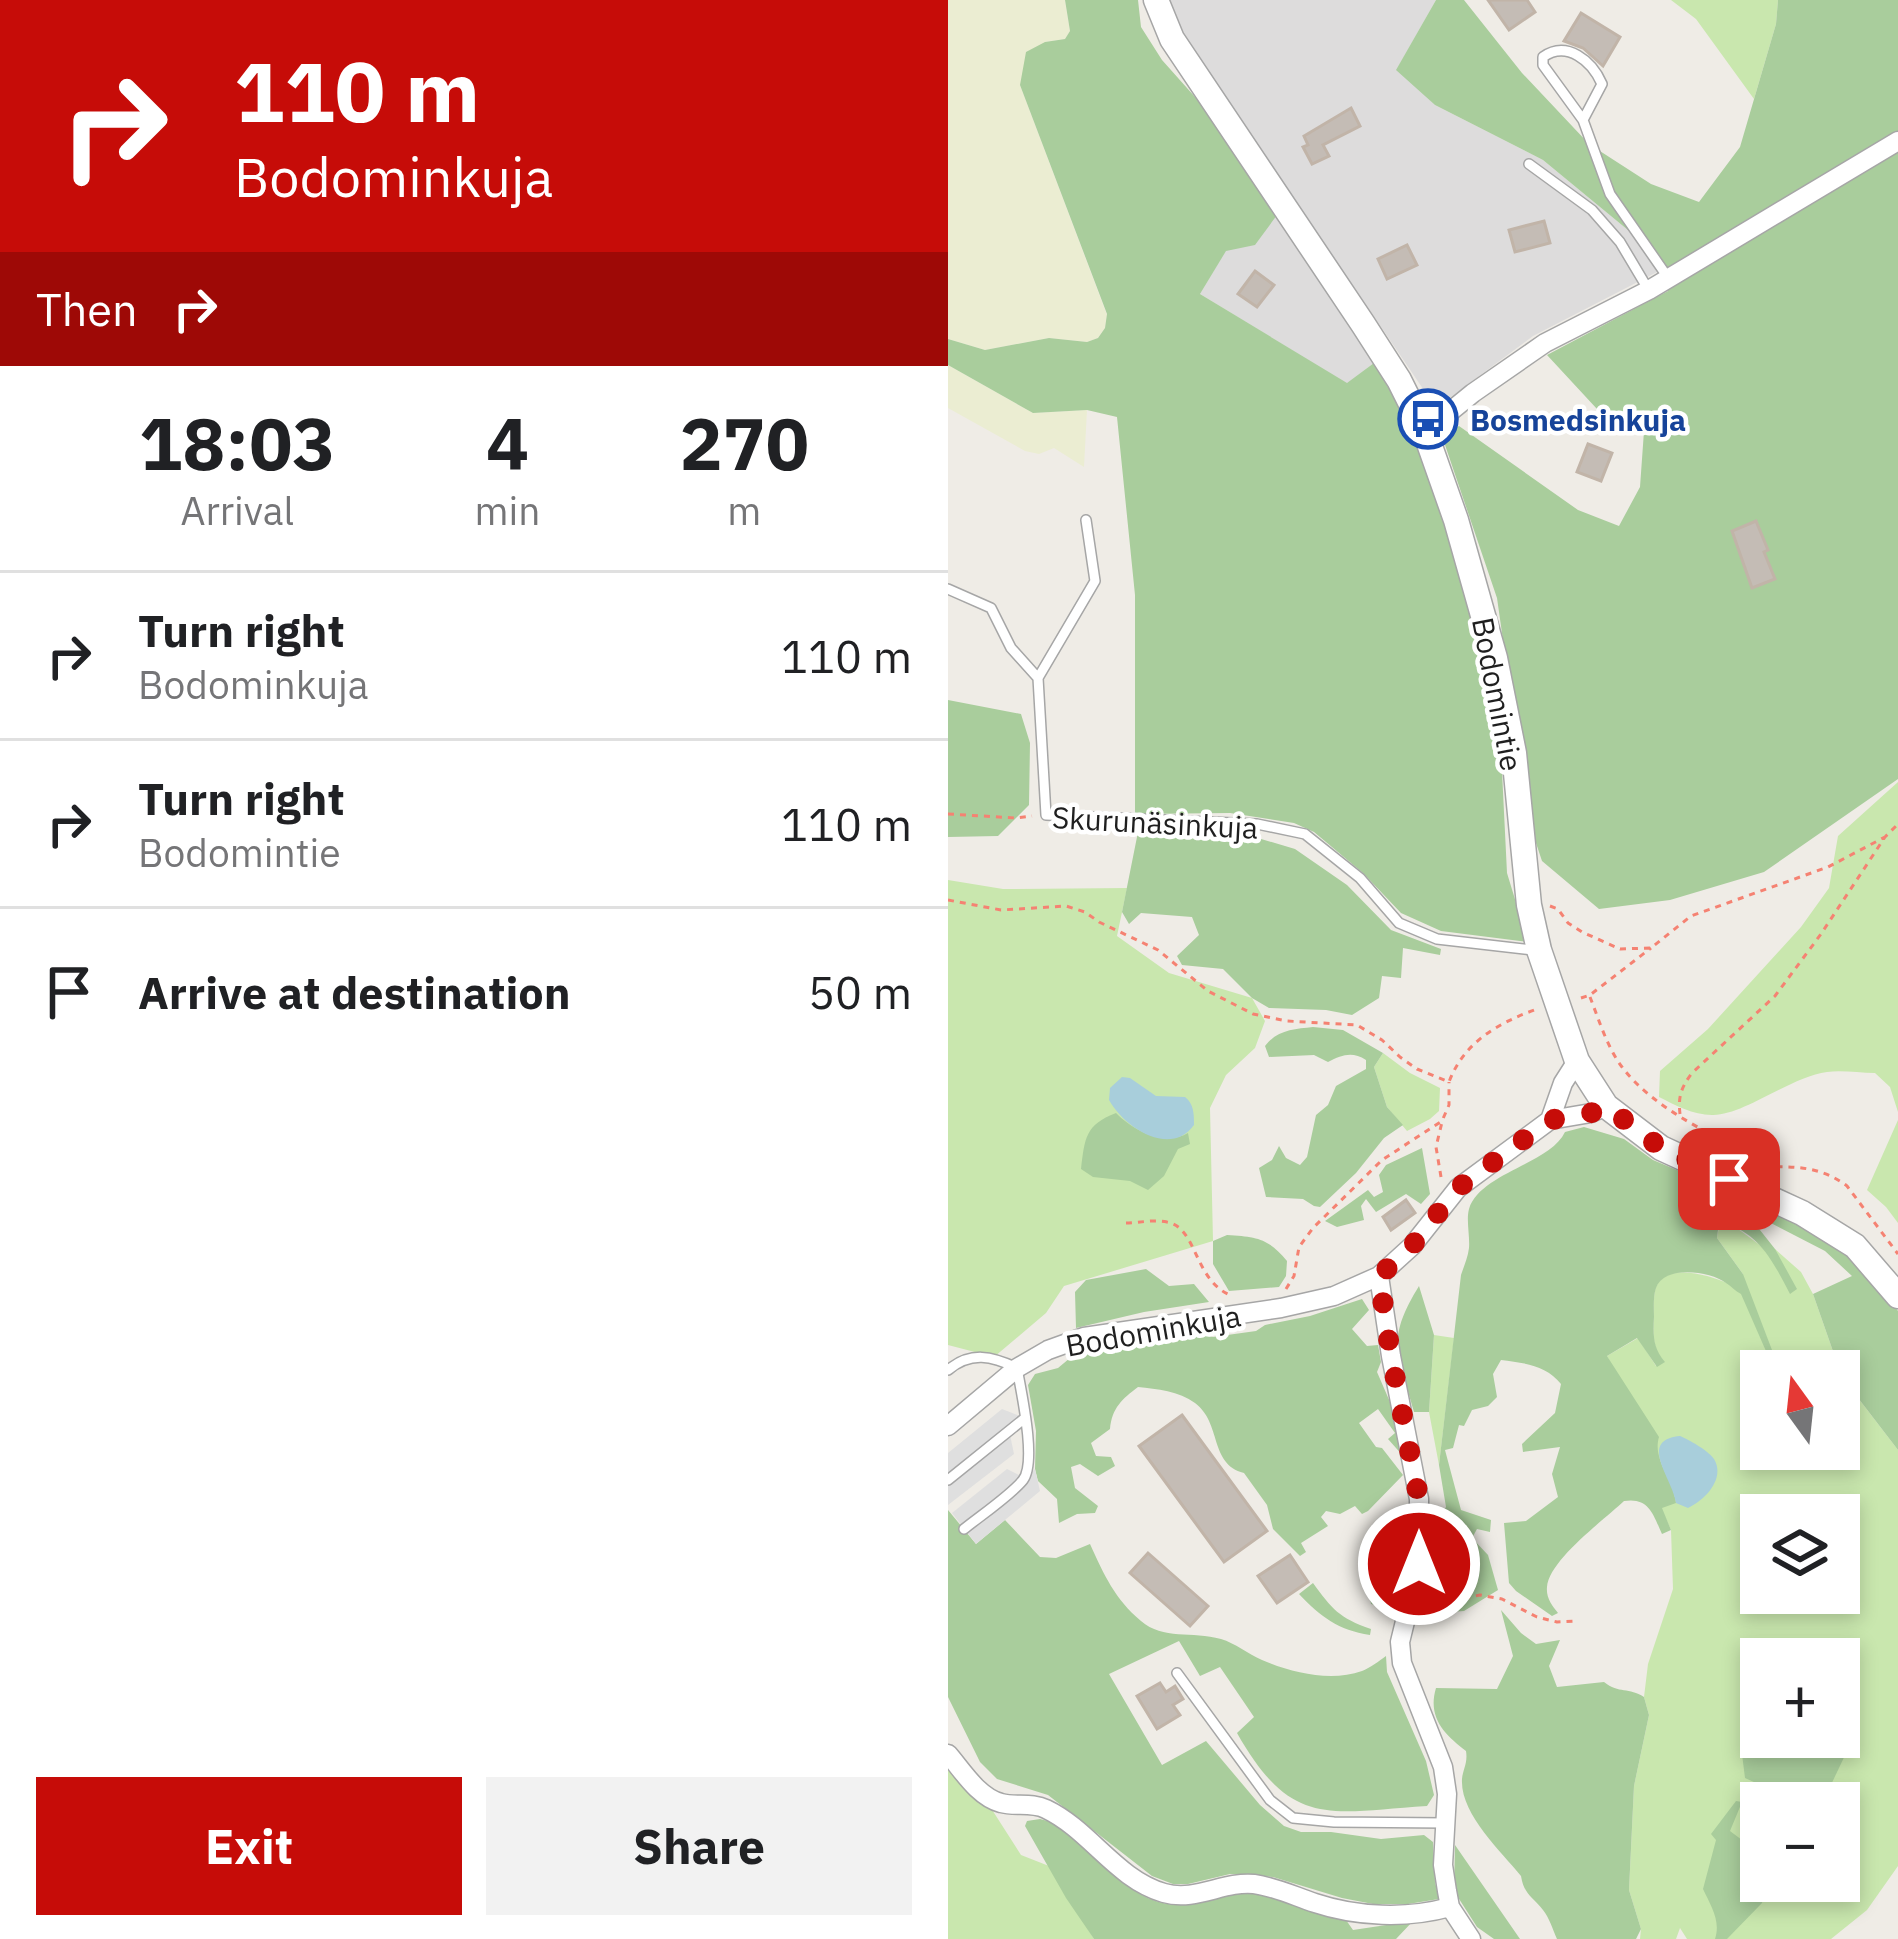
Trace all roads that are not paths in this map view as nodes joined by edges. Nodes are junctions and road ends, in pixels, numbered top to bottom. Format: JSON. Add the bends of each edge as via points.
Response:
{"nodes":[{"id":1,"x":1156,"y":0,"type":"edge"},
{"id":2,"x":1583,"y":120,"type":"junction"},
{"id":3,"x":1898,"y":141,"type":"edge"},
{"id":4,"x":1529,"y":164,"type":"dead end"},
{"id":5,"x":1669,"y":279,"type":"junction"},
{"id":6,"x":1649,"y":290,"type":"junction"},
{"id":7,"x":1425,"y":432,"type":"junction"},
{"id":8,"x":1086,"y":520,"type":"dead end"},
{"id":9,"x":948,"y":589,"type":"edge"},
{"id":10,"x":1038,"y":678,"type":"junction"},
{"id":11,"x":1539,"y":950,"type":"junction"},
{"id":12,"x":1577,"y":1061,"type":"junction"},
{"id":13,"x":1606,"y":1106,"type":"junction"},
{"id":14,"x":1550,"y":1120,"type":"junction"},
{"id":15,"x":1379,"y":1276,"type":"junction"},
{"id":16,"x":1898,"y":1295,"type":"edge"},
{"id":17,"x":1017,"y":1368,"type":"junction"},
{"id":18,"x":948,"y":1370,"type":"edge"},
{"id":19,"x":1024,"y":1418,"type":"junction"},
{"id":20,"x":948,"y":1426,"type":"edge"},
{"id":21,"x":948,"y":1480,"type":"edge"},
{"id":22,"x":964,"y":1529,"type":"dead end"},
{"id":23,"x":1177,"y":1673,"type":"dead end"},
{"id":24,"x":948,"y":1754,"type":"edge"},
{"id":25,"x":1445,"y":1823,"type":"junction"},
{"id":26,"x":1450,"y":1907,"type":"junction"},
{"id":27,"x":1471,"y":1939,"type":"edge"}],
"edges":[{"from":1,"to":7,"type":"street","name":"Bodomintie","via":[[1172,39],[1363,324]]},
{"from":2,"to":2,"type":"lane","via":[[1543,64],[1551,51],[1564,49],[1597,72],[1602,84]]},
{"from":2,"to":5,"type":"lane","via":[[1610,194]]},
{"from":3,"to":5,"type":"street"},
{"from":4,"to":6,"type":"lane","via":[[1592,210]]},
{"from":5,"to":6,"type":"street"},
{"from":6,"to":7,"type":"street","via":[[1545,343]]},
{"from":7,"to":11,"type":"street","name":"Bodomintie","via":[[1502,689]]},
{"from":8,"to":10,"type":"lane","via":[[1095,580]]},
{"from":9,"to":10,"type":"lane","via":[[991,608]]},
{"from":10,"to":11,"type":"lane","name":"Skurunäsinkuja","via":[[1046,814],[1257,824],[1305,834],[1399,923],[1437,939]]},
{"from":11,"to":12,"type":"street","name":"Bodomintie"},
{"from":12,"to":13,"type":"street","name":"Bodomintie"},
{"from":12,"to":14,"type":"street","name":"Bodominkuja"},
{"from":13,"to":14,"type":"street","name":"Bodominkuja"},
{"from":13,"to":16,"type":"street","name":"Bodomintie","via":[[1661,1148],[1856,1246]]},
{"from":14,"to":15,"type":"street","name":"Bodominkuja","via":[[1458,1188]]},
{"from":15,"to":17,"type":"street","name":"Bodominkuja","via":[[1299,1304],[1084,1337]]},
{"from":15,"to":25,"type":"street","via":[[1419,1499],[1419,1564],[1402,1663],[1443,1767]]},
{"from":17,"to":18,"type":"lane","via":[[966,1357]]},
{"from":17,"to":19,"type":"lane"},
{"from":17,"to":20,"type":"street","name":"Bodominkuja"},
{"from":19,"to":21,"type":"lane"},
{"from":19,"to":22,"type":"lane","via":[[1025,1478]]},
{"from":23,"to":25,"type":"lane","via":[[1270,1800],[1293,1818]]},
{"from":24,"to":26,"type":"street","via":[[998,1803],[1043,1807],[1162,1893],[1188,1897],[1247,1883],[1370,1914]]},
{"from":25,"to":26,"type":"street"},
{"from":26,"to":27,"type":"street"}]}
